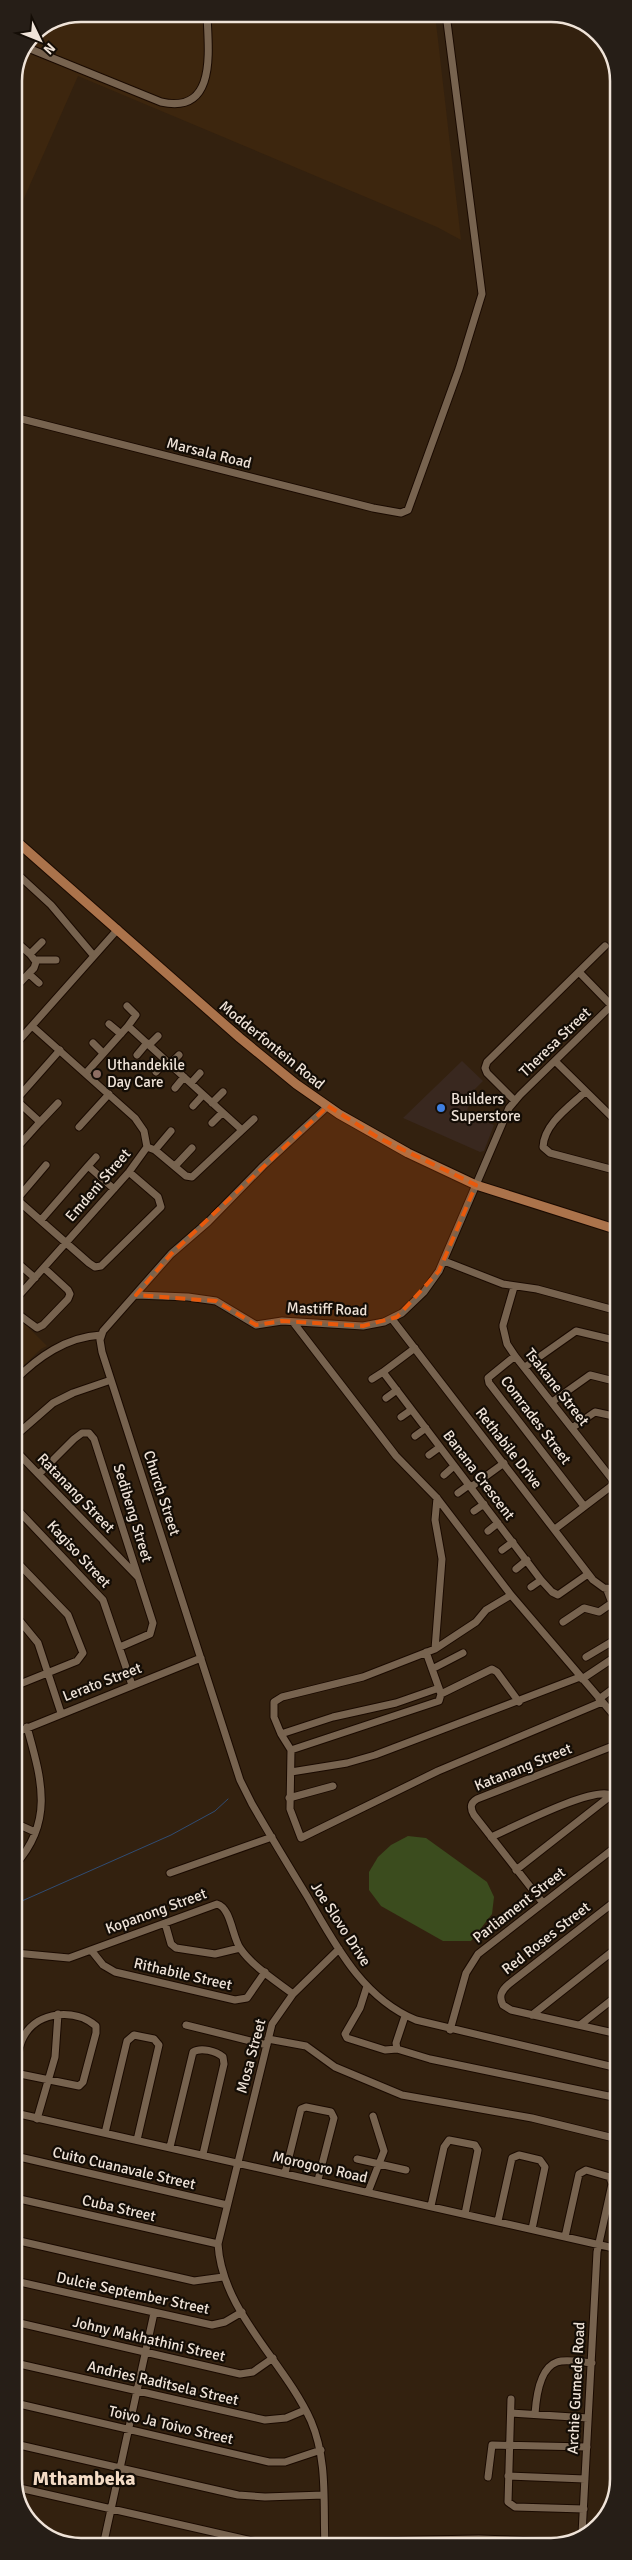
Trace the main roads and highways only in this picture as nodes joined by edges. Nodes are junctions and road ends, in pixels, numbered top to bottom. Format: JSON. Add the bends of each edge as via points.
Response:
{"nodes":[{"id":1,"x":22,"y":846,"type":"edge"},
{"id":2,"x":552,"y":1209,"type":"junction"},
{"id":3,"x":610,"y":1223,"type":"edge"},
{"id":4,"x":610,"y":1227,"type":"edge"}],
"edges":[{"from":1,"to":2,"type":"main road","name":"Modderfontein Road","via":[[240,1038],[328,1106],[393,1145],[476,1185]]},
{"from":2,"to":3,"type":"main road","name":"Modderfontein Road"},
{"from":2,"to":4,"type":"main road","name":"Modderfontein Road"}]}
